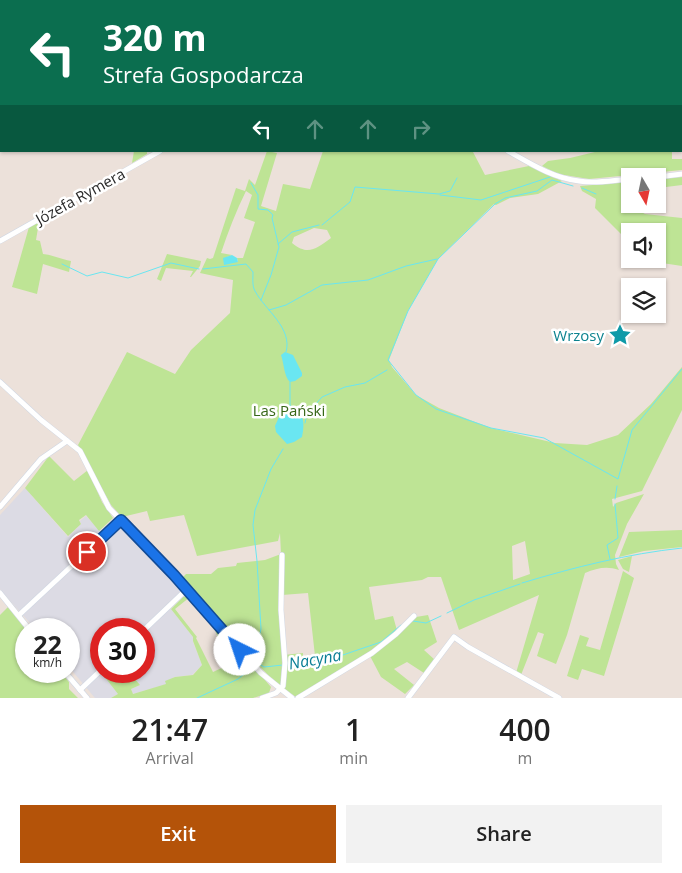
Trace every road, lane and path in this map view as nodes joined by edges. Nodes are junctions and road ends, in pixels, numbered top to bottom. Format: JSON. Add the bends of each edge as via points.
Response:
{"nodes":[{"id":1,"x":158,"y":152,"type":"edge"},
{"id":2,"x":510,"y":152,"type":"edge"},
{"id":3,"x":682,"y":174,"type":"edge"},
{"id":4,"x":666,"y":176,"type":"edge"},
{"id":5,"x":621,"y":180,"type":"edge"},
{"id":6,"x":0,"y":241,"type":"edge"},
{"id":7,"x":0,"y":382,"type":"edge"},
{"id":8,"x":69,"y":442,"type":"junction"},
{"id":9,"x":0,"y":507,"type":"edge"},
{"id":10,"x":121,"y":520,"type":"junction"},
{"id":11,"x":282,"y":555,"type":"dead end"},
{"id":12,"x":187,"y":589,"type":"junction"},
{"id":13,"x":0,"y":593,"type":"edge"},
{"id":14,"x":18,"y":615,"type":"junction"},
{"id":15,"x":414,"y":616,"type":"dead end"},
{"id":16,"x":20,"y":618,"type":"edge"},
{"id":17,"x":155,"y":620,"type":"edge"},
{"id":18,"x":90,"y":680,"type":"edge"},
{"id":19,"x":74,"y":683,"type":"edge"},
{"id":20,"x":80,"y":690,"type":"junction"},
{"id":21,"x":280,"y":690,"type":"junction"},
{"id":22,"x":87,"y":698,"type":"edge"},
{"id":23,"x":262,"y":698,"type":"edge"},
{"id":24,"x":292,"y":698,"type":"edge"},
{"id":25,"x":298,"y":698,"type":"edge"},
{"id":26,"x":408,"y":698,"type":"edge"},
{"id":27,"x":559,"y":698,"type":"edge"}],
"edges":[{"from":1,"to":6,"type":"street","name":"Józefa Rymera"},
{"from":2,"to":5,"type":"street","via":[[566,179],[588,182]]},
{"from":3,"to":4,"type":"street"},
{"from":7,"to":8,"type":"street"},
{"from":8,"to":9,"type":"street","via":[[41,460]]},
{"from":8,"to":10,"type":"street","via":[[80,452],[108,508]]},
{"from":10,"to":12,"type":"street"},
{"from":10,"to":14,"type":"street"},
{"from":11,"to":21,"type":"street","via":[[285,664]]},
{"from":12,"to":17,"type":"street"},
{"from":12,"to":21,"type":"street","via":[[252,664]]},
{"from":13,"to":14,"type":"street"},
{"from":14,"to":16,"type":"street"},
{"from":15,"to":25,"type":"street","via":[[372,653]]},
{"from":18,"to":20,"type":"street"},
{"from":19,"to":20,"type":"street"},
{"from":20,"to":22,"type":"street"},
{"from":21,"to":23,"type":"street"},
{"from":21,"to":24,"type":"street"},
{"from":26,"to":27,"type":"street","via":[[454,637]]}]}
